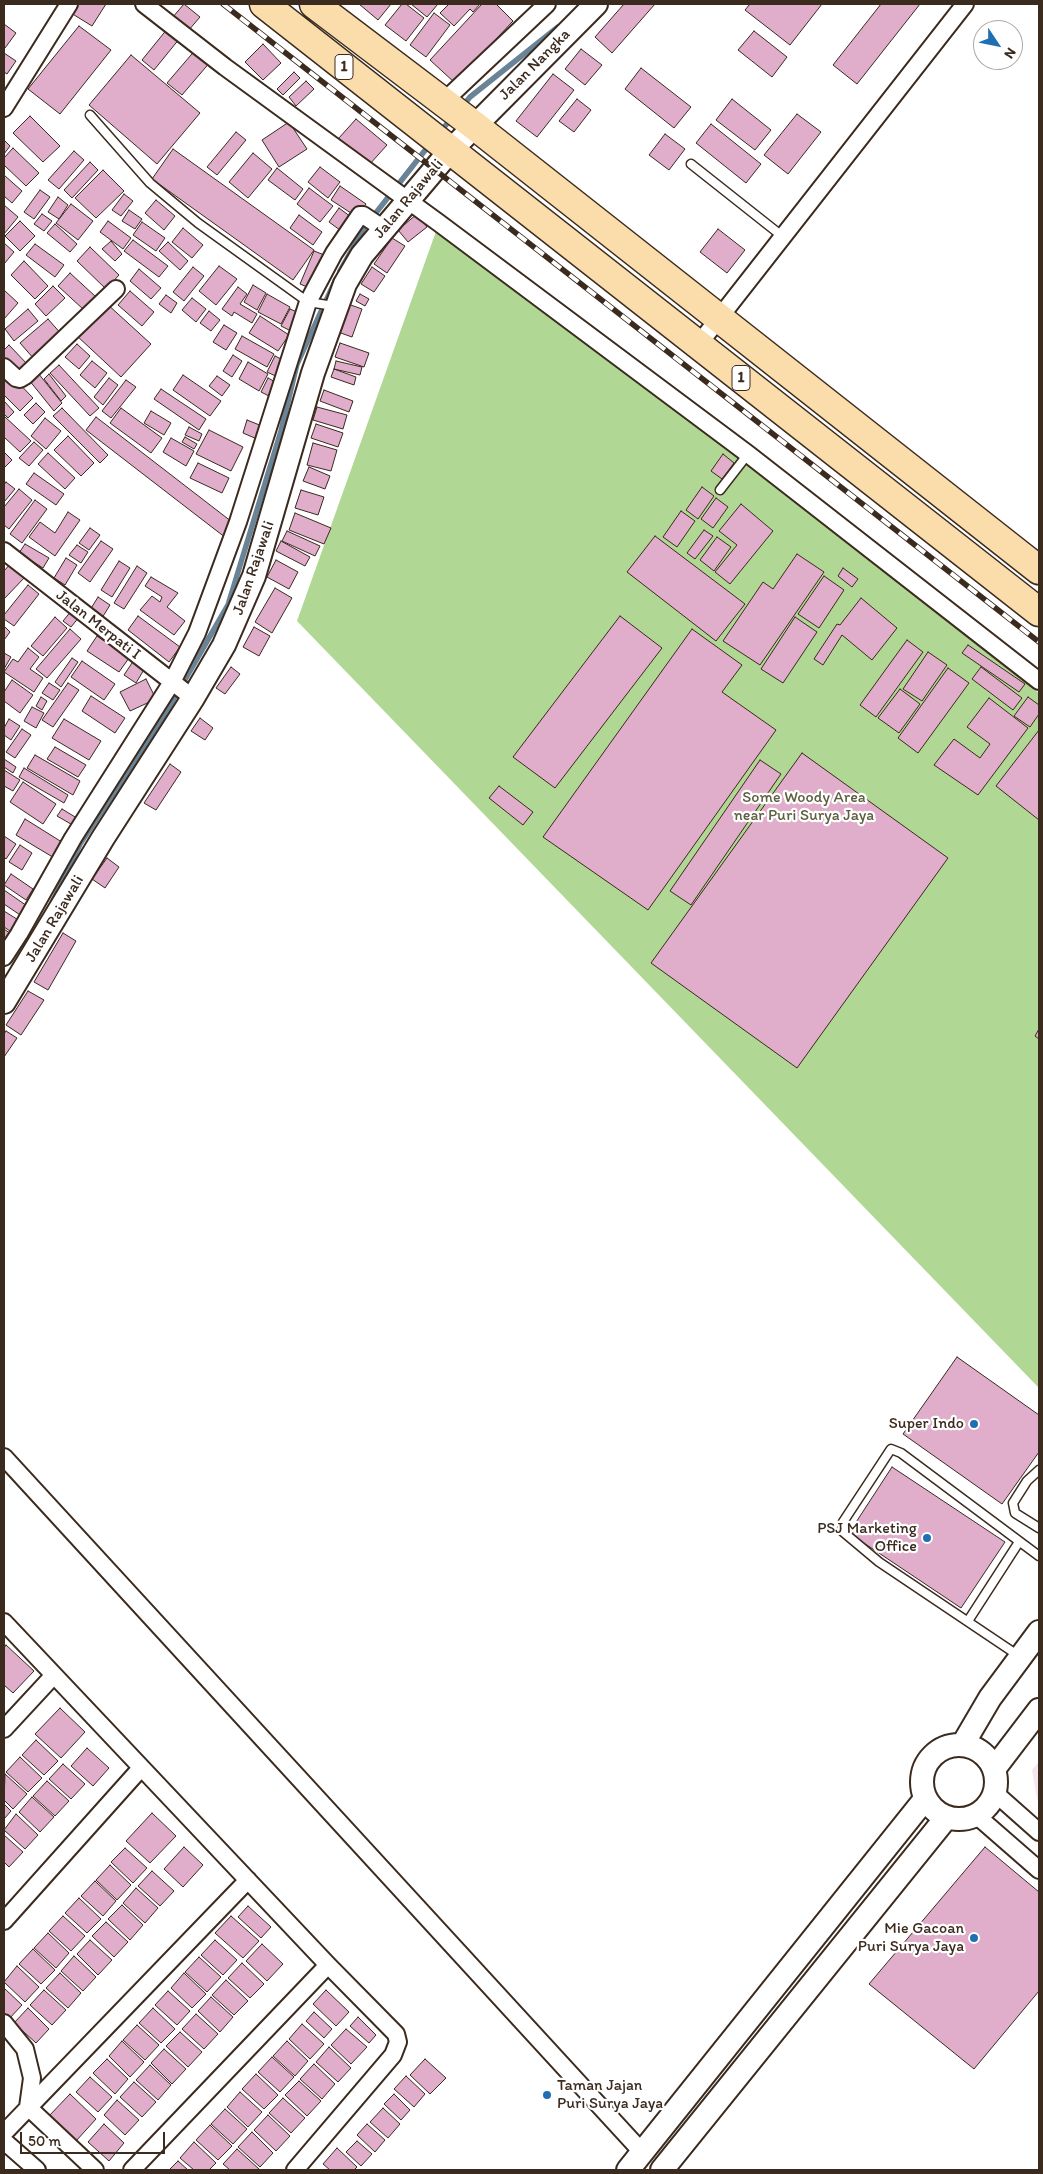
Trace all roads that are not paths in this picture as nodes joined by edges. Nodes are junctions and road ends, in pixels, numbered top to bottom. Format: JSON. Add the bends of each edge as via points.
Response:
{"nodes":[{"id":1,"x":69,"y":4,"type":"edge"},
{"id":2,"x":144,"y":4,"type":"edge"},
{"id":3,"x":264,"y":4,"type":"edge"},
{"id":4,"x":314,"y":4,"type":"edge"},
{"id":5,"x":547,"y":4,"type":"edge"},
{"id":6,"x":965,"y":4,"type":"edge"},
{"id":7,"x":587,"y":7,"type":"edge"},
{"id":8,"x":4,"y":108,"type":"edge"},
{"id":9,"x":458,"y":114,"type":"junction"},
{"id":10,"x":90,"y":115,"type":"dead end"},
{"id":11,"x":438,"y":142,"type":"junction"},
{"id":12,"x":691,"y":164,"type":"dead end"},
{"id":13,"x":405,"y":198,"type":"junction"},
{"id":14,"x":382,"y":227,"type":"junction"},
{"id":15,"x":782,"y":236,"type":"junction"},
{"id":16,"x":116,"y":289,"type":"dead end"},
{"id":17,"x":323,"y":304,"type":"junction"},
{"id":18,"x":718,"y":318,"type":"junction"},
{"id":19,"x":698,"y":345,"type":"junction"},
{"id":20,"x":4,"y":367,"type":"edge"},
{"id":21,"x":748,"y":454,"type":"junction"},
{"id":22,"x":720,"y":490,"type":"dead end"},
{"id":23,"x":4,"y":551,"type":"edge"},
{"id":24,"x":1039,"y":570,"type":"edge"},
{"id":25,"x":1039,"y":612,"type":"edge"},
{"id":26,"x":1039,"y":681,"type":"edge"},
{"id":27,"x":173,"y":683,"type":"junction"},
{"id":28,"x":192,"y":697,"type":"junction"},
{"id":29,"x":4,"y":957,"type":"edge"},
{"id":30,"x":4,"y":1002,"type":"edge"},
{"id":31,"x":4,"y":1457,"type":"edge"},
{"id":32,"x":1039,"y":1470,"type":"edge"},
{"id":33,"x":1039,"y":1528,"type":"edge"},
{"id":34,"x":1019,"y":1542,"type":"junction"},
{"id":35,"x":1039,"y":1556,"type":"edge"},
{"id":36,"x":968,"y":1621,"type":"junction"},
{"id":37,"x":4,"y":1622,"type":"edge"},
{"id":38,"x":1039,"y":1632,"type":"edge"},
{"id":39,"x":1019,"y":1657,"type":"junction"},
{"id":40,"x":54,"y":1675,"type":"junction"},
{"id":41,"x":1039,"y":1710,"type":"edge"},
{"id":42,"x":4,"y":1729,"type":"edge"},
{"id":43,"x":963,"y":1744,"type":"junction"},
{"id":44,"x":141,"y":1768,"type":"junction"},
{"id":45,"x":994,"y":1770,"type":"junction"},
{"id":46,"x":995,"y":1792,"type":"junction"},
{"id":47,"x":925,"y":1799,"type":"junction"},
{"id":48,"x":976,"y":1815,"type":"junction"},
{"id":49,"x":946,"y":1818,"type":"junction"},
{"id":50,"x":1039,"y":1832,"type":"edge"},
{"id":51,"x":1039,"y":1870,"type":"edge"},
{"id":52,"x":248,"y":1880,"type":"junction"},
{"id":53,"x":4,"y":1921,"type":"edge"},
{"id":54,"x":328,"y":1966,"type":"junction"},
{"id":55,"x":4,"y":2023,"type":"edge"},
{"id":56,"x":28,"y":2107,"type":"junction"},
{"id":57,"x":4,"y":2132,"type":"edge"},
{"id":58,"x":4,"y":2141,"type":"edge"},
{"id":59,"x":642,"y":2152,"type":"junction"},
{"id":60,"x":37,"y":2170,"type":"edge"},
{"id":61,"x":95,"y":2170,"type":"edge"},
{"id":62,"x":132,"y":2170,"type":"edge"},
{"id":63,"x":295,"y":2170,"type":"edge"},
{"id":64,"x":628,"y":2170,"type":"edge"},
{"id":65,"x":662,"y":2170,"type":"edge"}],
"edges":[{"from":1,"to":8,"type":"street"},
{"from":2,"to":13,"type":"street"},
{"from":3,"to":11,"type":"highway","number":"1"},
{"from":4,"to":9,"type":"highway","number":"1"},
{"from":5,"to":9,"type":"street"},
{"from":6,"to":15,"type":"street"},
{"from":7,"to":9,"type":"street","name":"Jalan Nangka","via":[[502,97]]},
{"from":9,"to":11,"type":"street","name":"Jalan Rajawali"},
{"from":9,"to":18,"type":"highway","number":"1"},
{"from":10,"to":17,"type":"lane","via":[[150,182],[198,223]]},
{"from":11,"to":13,"type":"street","name":"Jalan Rajawali"},
{"from":11,"to":19,"type":"highway","number":"1"},
{"from":12,"to":15,"type":"lane"},
{"from":13,"to":14,"type":"street","name":"Jalan Rajawali"},
{"from":13,"to":21,"type":"street"},
{"from":14,"to":17,"type":"street","name":"Jalan Rajawali","via":[[345,284]]},
{"from":14,"to":17,"type":"street","via":[[360,215],[334,253]]},
{"from":15,"to":18,"type":"street"},
{"from":16,"to":20,"type":"street","via":[[25,376],[16,378]]},
{"from":17,"to":27,"type":"street","via":[[278,401],[218,581]]},
{"from":17,"to":28,"type":"street","name":"Jalan Rajawali","via":[[313,373],[254,576],[224,646]]},
{"from":18,"to":19,"type":"street"},
{"from":18,"to":24,"type":"highway","number":"1"},
{"from":19,"to":25,"type":"highway","number":"1"},
{"from":21,"to":22,"type":"lane"},
{"from":21,"to":26,"type":"street"},
{"from":23,"to":27,"type":"street","name":"Jalan Merpati I"},
{"from":27,"to":28,"type":"street","name":"Jalan Merpati I"},
{"from":27,"to":29,"type":"street","via":[[73,838]]},
{"from":28,"to":30,"type":"street","name":"Jalan Rajawali"},
{"from":31,"to":59,"type":"street"},
{"from":32,"to":33,"type":"lane","via":[[1027,1480],[1013,1503],[1015,1513]]},
{"from":34,"to":35,"type":"lane"},
{"from":34,"to":36,"type":"lane"},
{"from":34,"to":36,"type":"lane","via":[[901,1453],[891,1449],[870,1480],[843,1522],[842,1531],[879,1562]]},
{"from":36,"to":39,"type":"lane"},
{"from":37,"to":40,"type":"street"},
{"from":38,"to":39,"type":"street"},
{"from":39,"to":43,"type":"street"},
{"from":40,"to":42,"type":"street"},
{"from":40,"to":44,"type":"street"},
{"from":41,"to":45,"type":"street"},
{"from":43,"to":45,"type":"street","via":[[982,1752]]},
{"from":43,"to":47,"type":"street","via":[[940,1749],[931,1756],[921,1782]]},
{"from":44,"to":52,"type":"street"},
{"from":44,"to":53,"type":"street"},
{"from":45,"to":46,"type":"street"},
{"from":46,"to":48,"type":"street"},
{"from":46,"to":50,"type":"street"},
{"from":47,"to":49,"type":"street"},
{"from":47,"to":59,"type":"street"},
{"from":48,"to":49,"type":"street"},
{"from":48,"to":51,"type":"street"},
{"from":49,"to":65,"type":"street"},
{"from":52,"to":54,"type":"street"},
{"from":52,"to":56,"type":"street"},
{"from":54,"to":62,"type":"street"},
{"from":54,"to":63,"type":"street","via":[[390,2027],[398,2042],[393,2055]]},
{"from":55,"to":56,"type":"street","via":[[25,2049],[32,2078]]},
{"from":56,"to":57,"type":"street"},
{"from":56,"to":61,"type":"street"},
{"from":58,"to":60,"type":"street"},
{"from":59,"to":64,"type":"street"}]}
